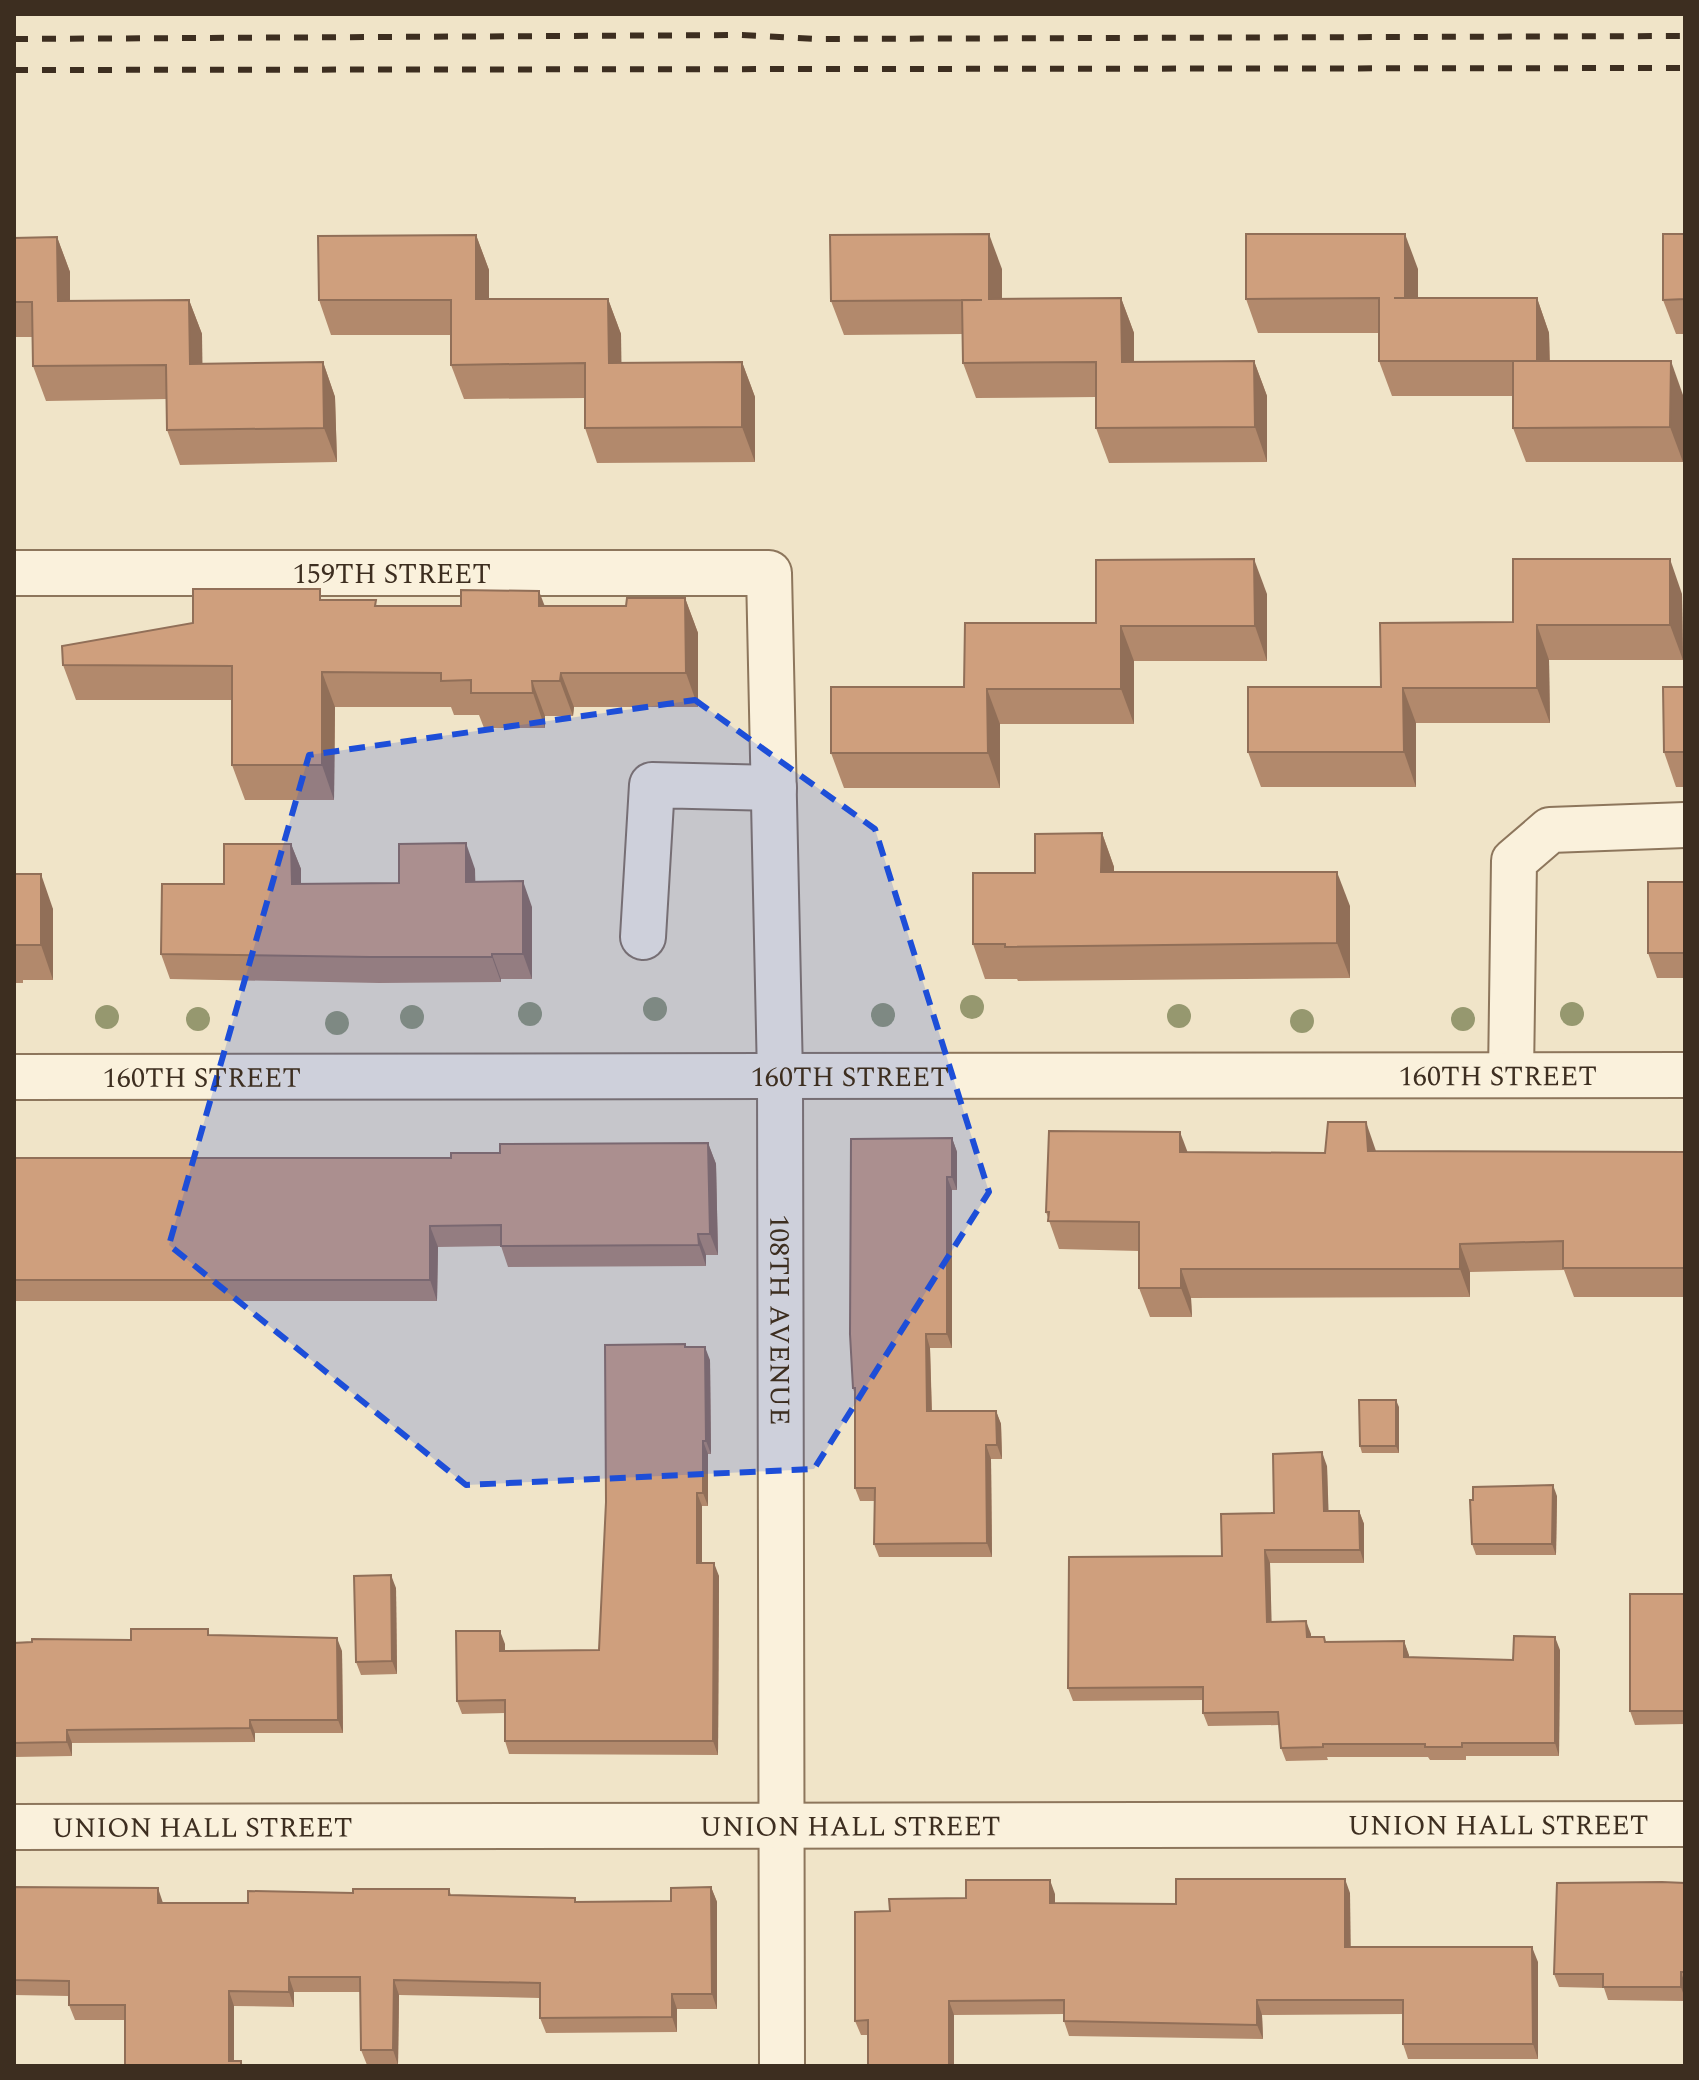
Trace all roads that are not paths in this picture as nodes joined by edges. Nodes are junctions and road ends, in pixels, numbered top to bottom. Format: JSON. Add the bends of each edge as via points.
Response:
{"nodes":[{"id":1,"x":14,"y":573,"type":"edge"},
{"id":2,"x":769,"y":573,"type":"joint"},
{"id":3,"x":774,"y":788,"type":"junction"},
{"id":4,"x":1685,"y":825,"type":"edge"},
{"id":5,"x":643,"y":937,"type":"dead end"},
{"id":6,"x":1511,"y":1075,"type":"junction"},
{"id":7,"x":1685,"y":1075,"type":"edge"},
{"id":8,"x":780,"y":1076,"type":"junction"},
{"id":9,"x":14,"y":1077,"type":"edge"},
{"id":10,"x":1685,"y":1824,"type":"edge"},
{"id":11,"x":782,"y":1826,"type":"junction"},
{"id":12,"x":14,"y":1827,"type":"edge"},
{"id":13,"x":782,"y":2066,"type":"edge"}],
"edges":[{"from":1,"to":2,"type":"street","name":"159TH STREET"},
{"from":2,"to":3,"type":"street","name":"108TH AVENUE"},
{"from":3,"to":5,"type":"street","via":[[652,785]]},
{"from":3,"to":8,"type":"street","name":"108TH AVENUE"},
{"from":4,"to":6,"type":"street","via":[[1550,830],[1514,861]]},
{"from":6,"to":7,"type":"street","name":"160TH STREET"},
{"from":6,"to":8,"type":"street","name":"160TH STREET"},
{"from":8,"to":9,"type":"street","name":"160TH STREET"},
{"from":8,"to":11,"type":"street","name":"108TH AVENUE"},
{"from":10,"to":11,"type":"street","name":"UNION HALL STREET"},
{"from":11,"to":12,"type":"street","name":"UNION HALL STREET"},
{"from":11,"to":13,"type":"street","name":"108TH AVENUE"}]}
